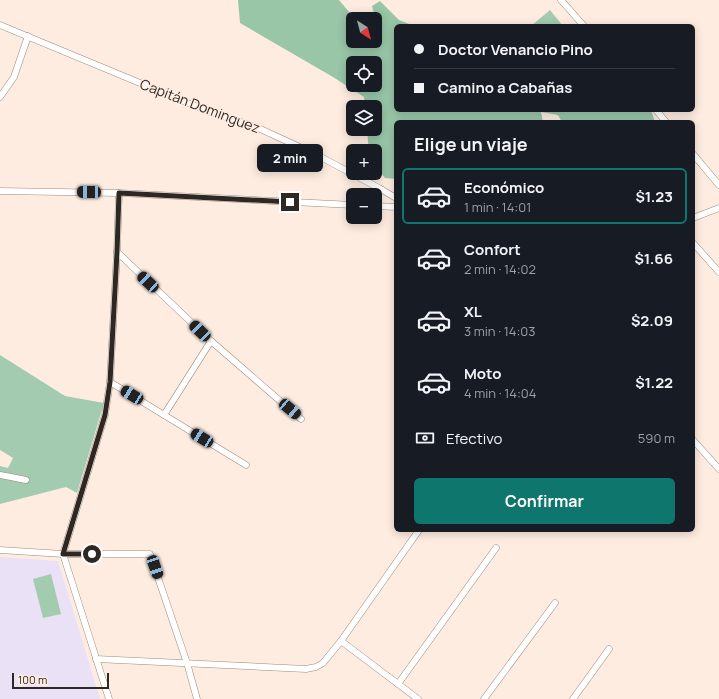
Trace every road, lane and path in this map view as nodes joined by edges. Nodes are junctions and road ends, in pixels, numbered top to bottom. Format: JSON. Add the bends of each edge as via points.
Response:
{"nodes":[{"id":1,"x":561,"y":0,"type":"edge"},
{"id":2,"x":582,"y":24,"type":"edge"},
{"id":3,"x":0,"y":25,"type":"edge"},
{"id":4,"x":28,"y":36,"type":"junction"},
{"id":5,"x":0,"y":97,"type":"edge"},
{"id":6,"x":658,"y":112,"type":"edge"},
{"id":7,"x":664,"y":120,"type":"edge"},
{"id":8,"x":695,"y":156,"type":"edge"},
{"id":9,"x":719,"y":184,"type":"edge"},
{"id":10,"x":0,"y":191,"type":"edge"},
{"id":11,"x":119,"y":193,"type":"junction"},
{"id":12,"x":394,"y":197,"type":"edge"},
{"id":13,"x":346,"y":205,"type":"edge"},
{"id":14,"x":382,"y":206,"type":"edge"},
{"id":15,"x":394,"y":207,"type":"edge"},
{"id":16,"x":719,"y":208,"type":"edge"},
{"id":17,"x":695,"y":217,"type":"edge"},
{"id":18,"x":695,"y":245,"type":"edge"},
{"id":19,"x":117,"y":252,"type":"junction"},
{"id":20,"x":719,"y":272,"type":"edge"},
{"id":21,"x":211,"y":341,"type":"junction"},
{"id":22,"x":110,"y":382,"type":"junction"},
{"id":23,"x":164,"y":415,"type":"junction"},
{"id":24,"x":302,"y":419,"type":"dead end"},
{"id":25,"x":695,"y":442,"type":"edge"},
{"id":26,"x":246,"y":465,"type":"dead end"},
{"id":27,"x":719,"y":469,"type":"edge"},
{"id":28,"x":0,"y":475,"type":"edge"},
{"id":29,"x":26,"y":480,"type":"dead end"},
{"id":30,"x":418,"y":532,"type":"edge"},
{"id":31,"x":496,"y":548,"type":"dead end"},
{"id":32,"x":0,"y":550,"type":"edge"},
{"id":33,"x":63,"y":554,"type":"junction"},
{"id":34,"x":555,"y":603,"type":"dead end"},
{"id":35,"x":341,"y":641,"type":"junction"},
{"id":36,"x":609,"y":650,"type":"dead end"},
{"id":37,"x":96,"y":659,"type":"junction"},
{"id":38,"x":188,"y":663,"type":"junction"},
{"id":39,"x":398,"y":684,"type":"junction"},
{"id":40,"x":109,"y":699,"type":"edge"},
{"id":41,"x":197,"y":699,"type":"edge"},
{"id":42,"x":418,"y":699,"type":"edge"},
{"id":43,"x":484,"y":699,"type":"edge"},
{"id":44,"x":573,"y":699,"type":"edge"}],
"edges":[{"from":1,"to":2,"type":"street"},
{"from":3,"to":4,"type":"street","name":"Capitán Dominguez"},
{"from":4,"to":5,"type":"street","via":[[14,76]]},
{"from":4,"to":12,"type":"street","name":"Capitán Dominguez","via":[[210,112],[256,127],[316,155]]},
{"from":6,"to":7,"type":"street"},
{"from":8,"to":9,"type":"street"},
{"from":10,"to":11,"type":"street"},
{"from":11,"to":13,"type":"street"},
{"from":11,"to":19,"type":"street"},
{"from":14,"to":15,"type":"street"},
{"from":16,"to":17,"type":"street"},
{"from":18,"to":20,"type":"street"},
{"from":19,"to":21,"type":"street"},
{"from":19,"to":22,"type":"street"},
{"from":21,"to":23,"type":"street"},
{"from":21,"to":24,"type":"street"},
{"from":22,"to":23,"type":"street"},
{"from":22,"to":33,"type":"street","via":[[105,415]]},
{"from":23,"to":26,"type":"street"},
{"from":25,"to":27,"type":"street"},
{"from":28,"to":29,"type":"street"},
{"from":30,"to":35,"type":"street"},
{"from":31,"to":39,"type":"street"},
{"from":32,"to":33,"type":"street"},
{"from":33,"to":37,"type":"street"},
{"from":33,"to":38,"type":"street","via":[[150,554]]},
{"from":34,"to":43,"type":"street"},
{"from":35,"to":38,"type":"street","via":[[323,663],[306,669]]},
{"from":35,"to":39,"type":"street"},
{"from":36,"to":44,"type":"street"},
{"from":37,"to":38,"type":"street"},
{"from":37,"to":40,"type":"street"},
{"from":38,"to":41,"type":"street"},
{"from":39,"to":42,"type":"street"}]}
